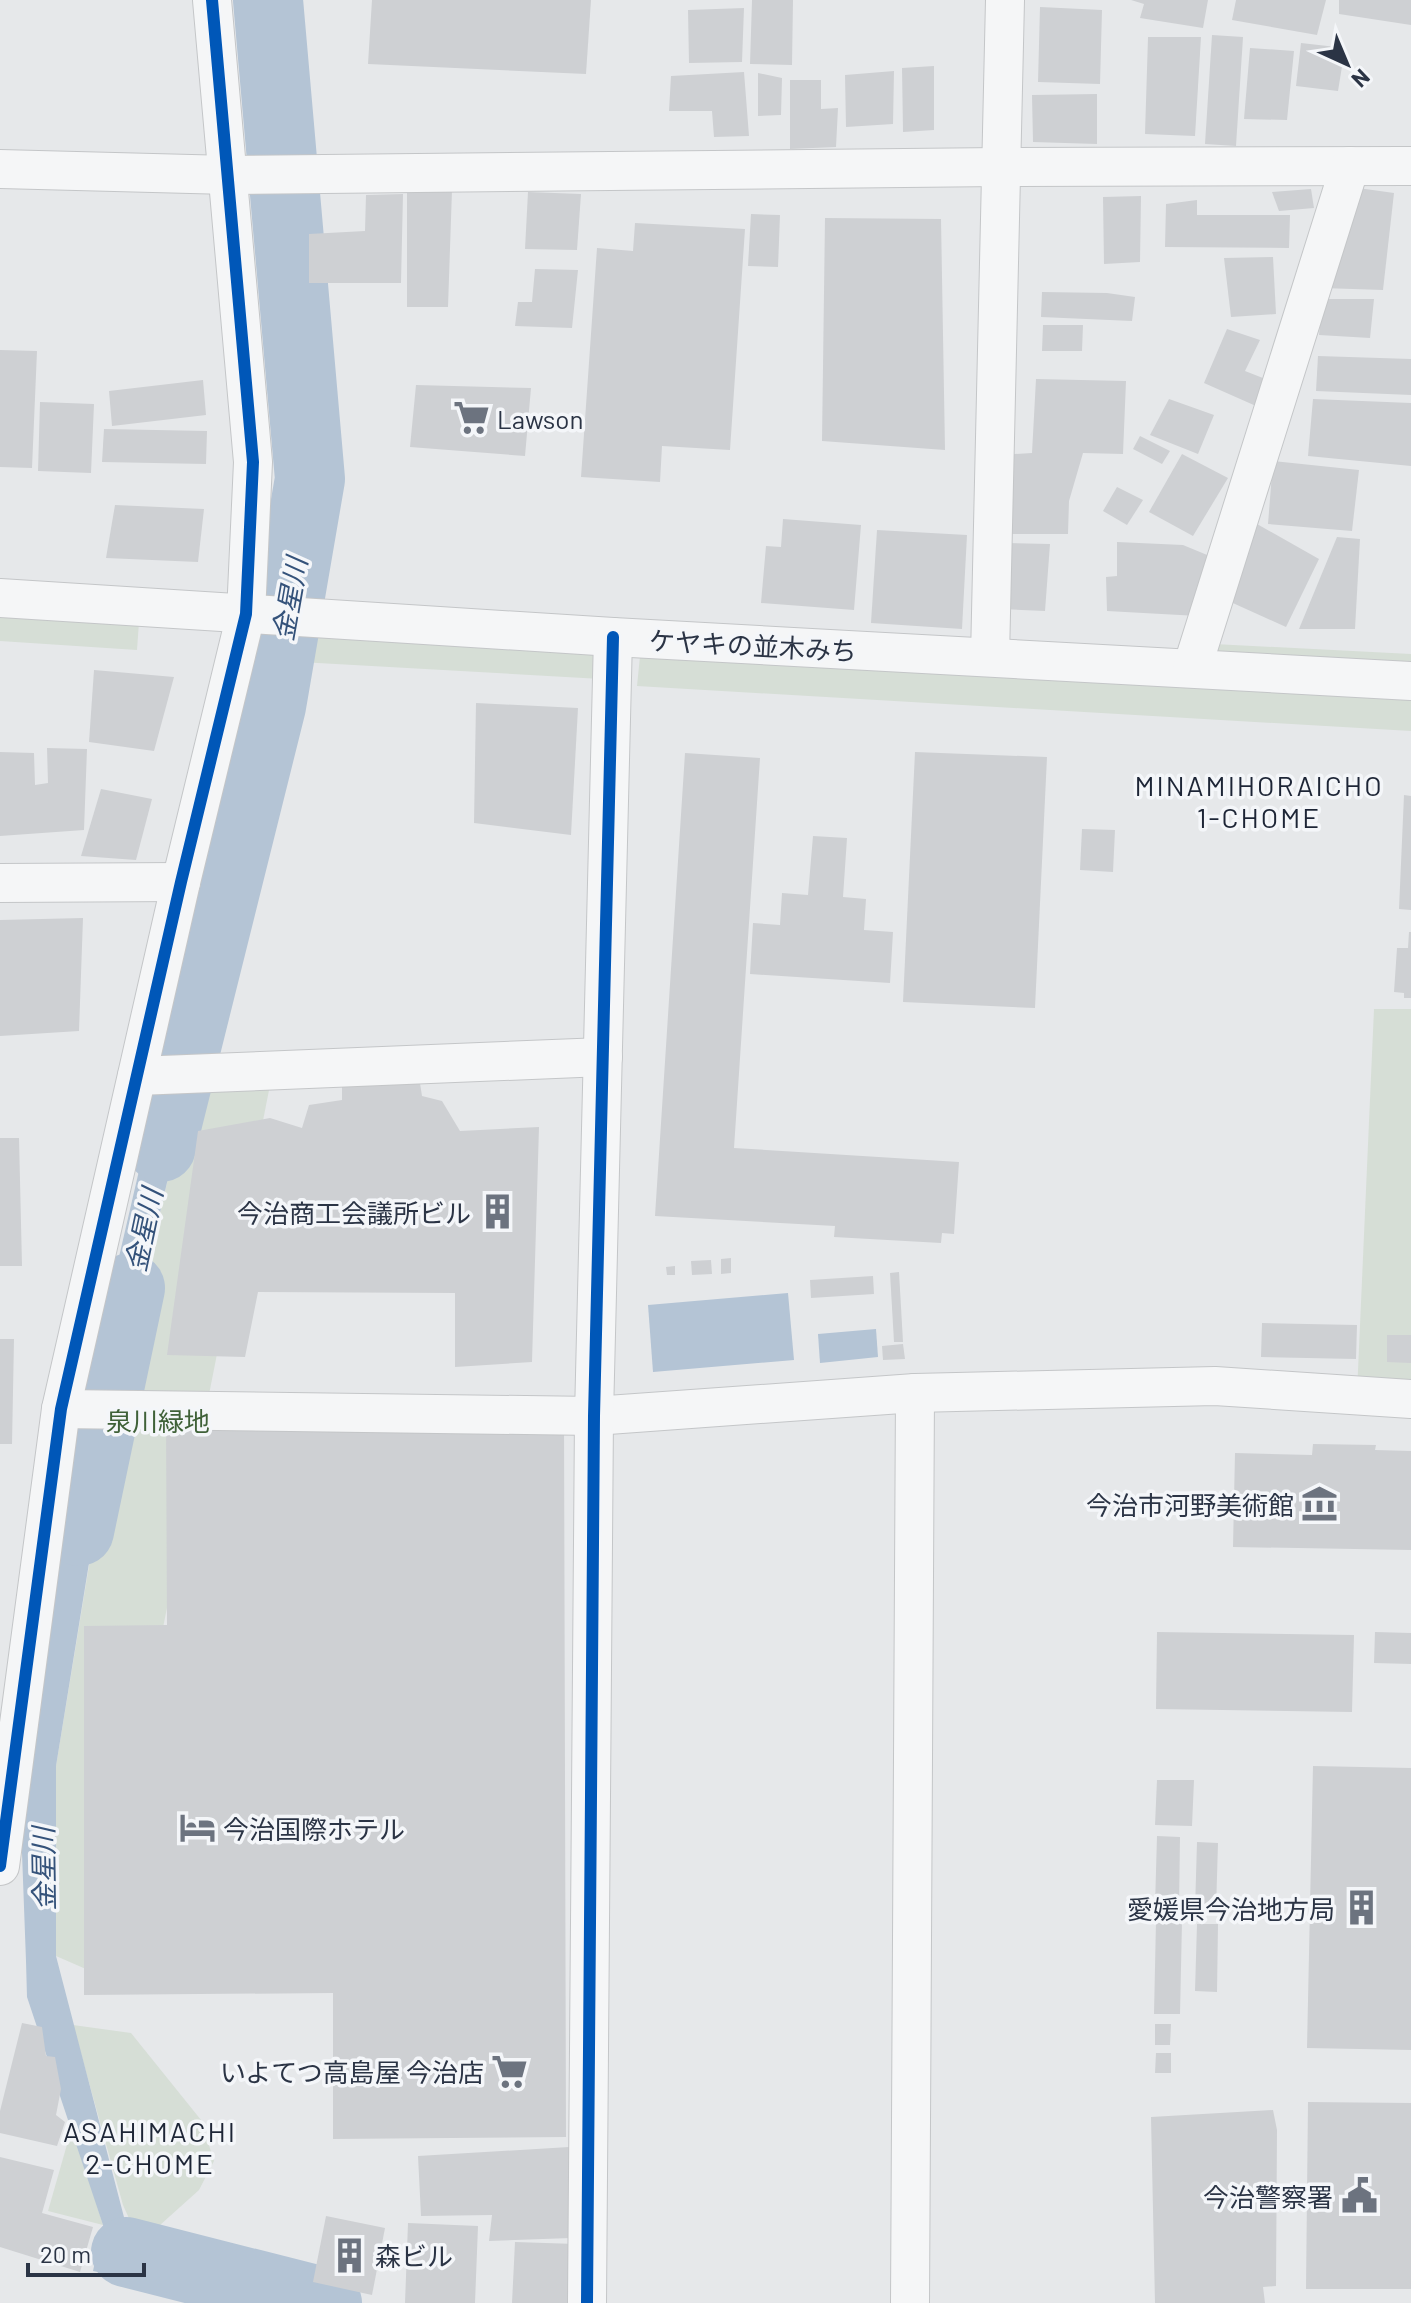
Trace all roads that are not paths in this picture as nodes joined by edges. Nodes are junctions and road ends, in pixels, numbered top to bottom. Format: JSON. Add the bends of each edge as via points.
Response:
{"nodes":[{"id":1,"x":212,"y":0,"type":"edge"},
{"id":2,"x":1005,"y":0,"type":"edge"},
{"id":3,"x":1350,"y":166,"type":"junction"},
{"id":4,"x":1411,"y":166,"type":"edge"},
{"id":5,"x":1000,"y":167,"type":"junction"},
{"id":6,"x":0,"y":169,"type":"edge"},
{"id":7,"x":229,"y":175,"type":"junction"},
{"id":8,"x":0,"y":598,"type":"edge"},
{"id":9,"x":246,"y":614,"type":"junction"},
{"id":10,"x":613,"y":637,"type":"junction"},
{"id":11,"x":990,"y":657,"type":"junction"},
{"id":12,"x":1192,"y":668,"type":"junction"},
{"id":13,"x":1411,"y":681,"type":"edge"},
{"id":14,"x":181,"y":882,"type":"junction"},
{"id":15,"x":0,"y":883,"type":"edge"},
{"id":16,"x":603,"y":1057,"type":"junction"},
{"id":17,"x":137,"y":1076,"type":"junction"},
{"id":18,"x":915,"y":1393,"type":"junction"},
{"id":19,"x":1411,"y":1399,"type":"edge"},
{"id":20,"x":61,"y":1409,"type":"junction"},
{"id":21,"x":594,"y":1416,"type":"junction"},
{"id":22,"x":0,"y":1866,"type":"edge"},
{"id":23,"x":587,"y":2303,"type":"edge"},
{"id":24,"x":910,"y":2303,"type":"edge"}],
"edges":[{"from":1,"to":7,"type":"street"},
{"from":2,"to":5,"type":"street"},
{"from":3,"to":4,"type":"street"},
{"from":3,"to":5,"type":"street"},
{"from":3,"to":12,"type":"street"},
{"from":5,"to":7,"type":"street"},
{"from":5,"to":11,"type":"street"},
{"from":6,"to":7,"type":"street"},
{"from":7,"to":9,"type":"street","via":[[253,462]]},
{"from":8,"to":9,"type":"street","name":"ケヤキの並木みち"},
{"from":9,"to":10,"type":"street","name":"ケヤキの並木みち"},
{"from":9,"to":14,"type":"street"},
{"from":10,"to":11,"type":"street","name":"ケヤキの並木みち"},
{"from":10,"to":16,"type":"street"},
{"from":11,"to":12,"type":"street","name":"ケヤキの並木みち"},
{"from":12,"to":13,"type":"street","name":"ケヤキの並木みち"},
{"from":14,"to":15,"type":"street"},
{"from":14,"to":17,"type":"street"},
{"from":16,"to":17,"type":"street"},
{"from":16,"to":21,"type":"street"},
{"from":17,"to":20,"type":"street"},
{"from":18,"to":19,"type":"street","via":[[1215,1386]]},
{"from":18,"to":21,"type":"street"},
{"from":18,"to":24,"type":"street"},
{"from":20,"to":21,"type":"street"},
{"from":20,"to":22,"type":"street"},
{"from":21,"to":23,"type":"street"}]}
